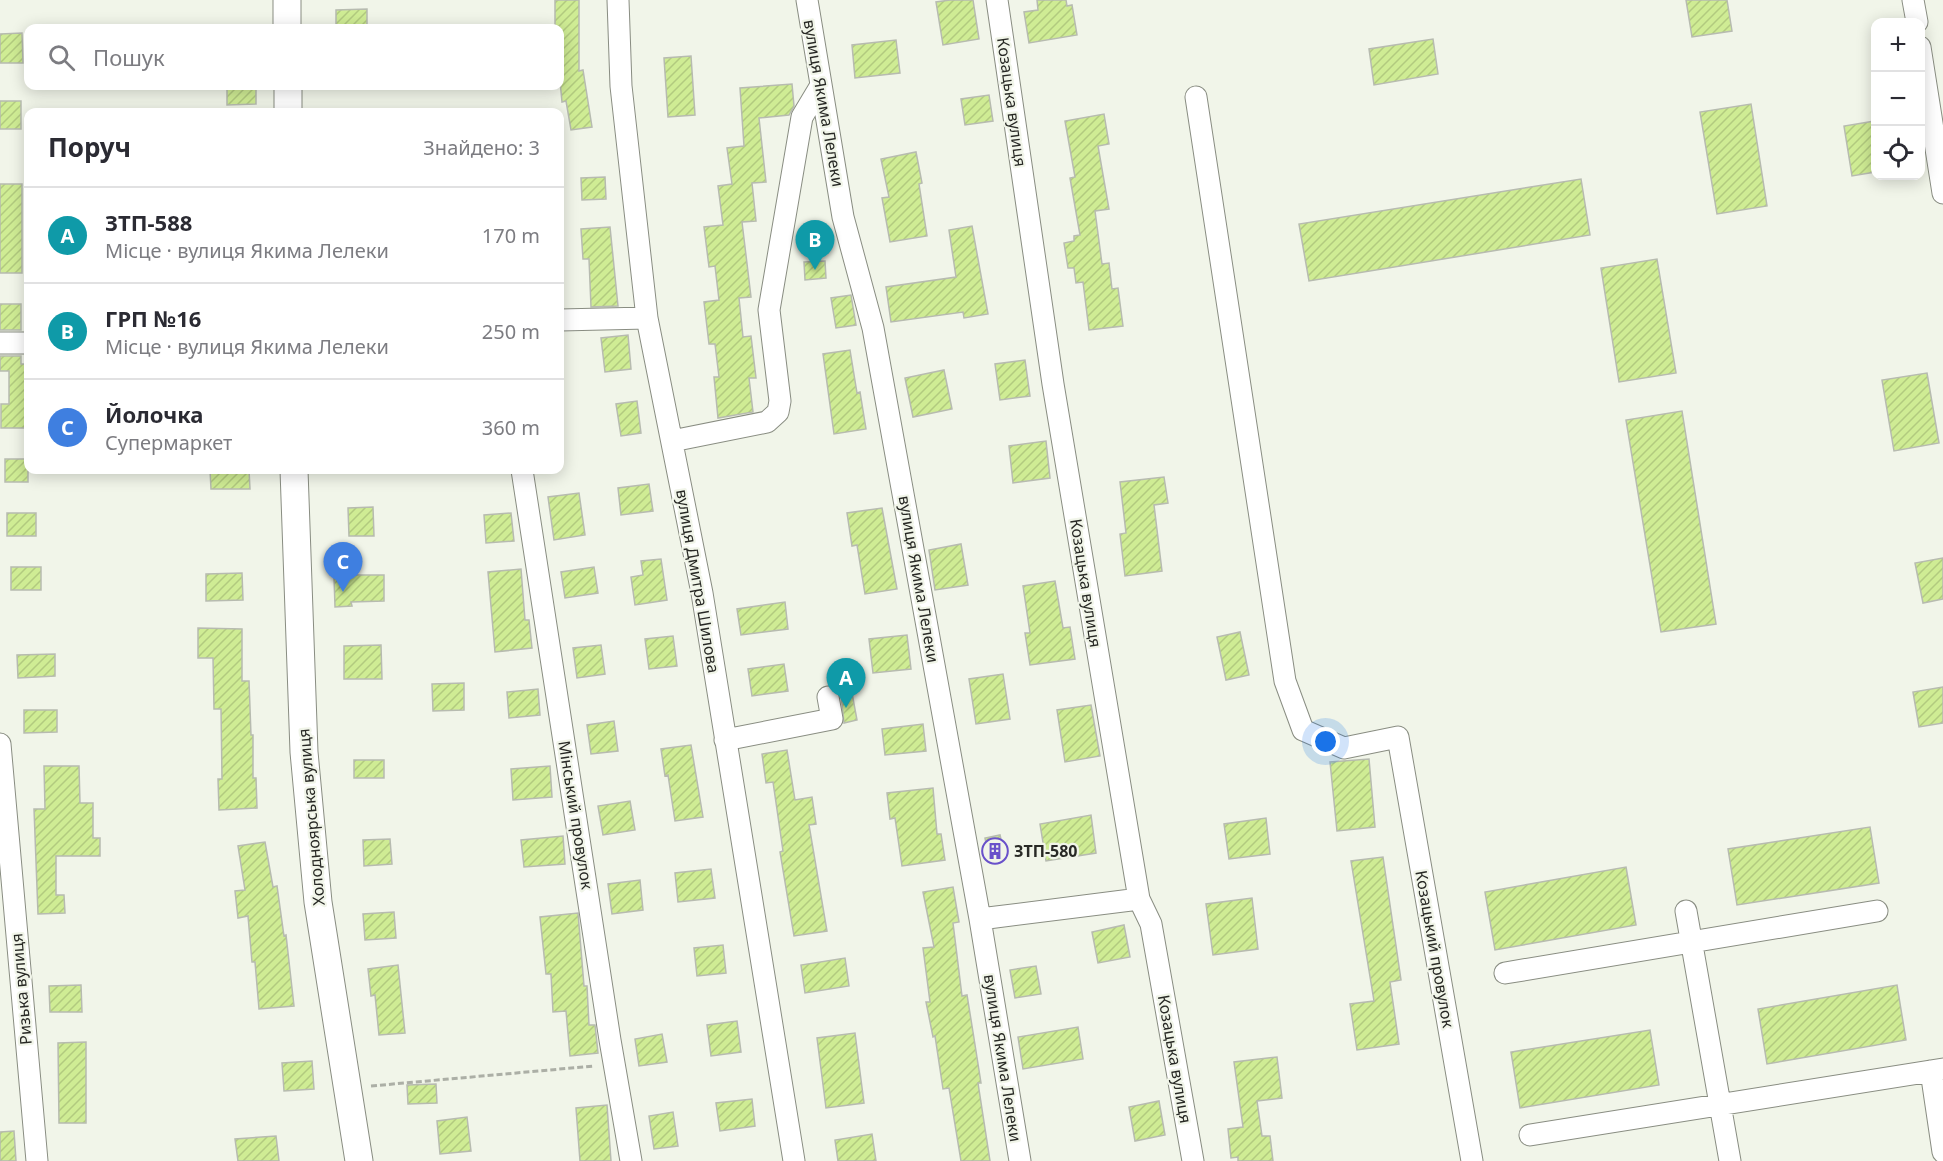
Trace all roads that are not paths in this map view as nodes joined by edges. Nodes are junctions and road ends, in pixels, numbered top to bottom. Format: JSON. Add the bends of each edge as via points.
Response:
{"nodes":[{"id":1,"x":287,"y":0,"type":"edge"},
{"id":2,"x":618,"y":0,"type":"edge"},
{"id":3,"x":807,"y":0,"type":"edge"},
{"id":4,"x":997,"y":0,"type":"edge"},
{"id":5,"x":1913,"y":0,"type":"edge"},
{"id":6,"x":1916,"y":18,"type":"edge"},
{"id":7,"x":287,"y":24,"type":"edge"},
{"id":8,"x":1924,"y":72,"type":"edge"},
{"id":9,"x":820,"y":87,"type":"junction"},
{"id":10,"x":288,"y":90,"type":"edge"},
{"id":11,"x":1196,"y":97,"type":"dead end"},
{"id":12,"x":288,"y":108,"type":"edge"},
{"id":13,"x":1943,"y":193,"type":"edge"},
{"id":14,"x":647,"y":318,"type":"junction"},
{"id":15,"x":564,"y":320,"type":"edge"},
{"id":16,"x":0,"y":343,"type":"edge"},
{"id":17,"x":24,"y":343,"type":"edge"},
{"id":18,"x":672,"y":441,"type":"junction"},
{"id":19,"x":294,"y":474,"type":"edge"},
{"id":20,"x":523,"y":474,"type":"edge"},
{"id":21,"x":828,"y":697,"type":"dead end"},
{"id":22,"x":725,"y":740,"type":"junction"},
{"id":23,"x":0,"y":744,"type":"edge"},
{"id":24,"x":1139,"y":899,"type":"junction"},
{"id":25,"x":1877,"y":910,"type":"dead end"},
{"id":26,"x":1686,"y":912,"type":"dead end"},
{"id":27,"x":980,"y":919,"type":"junction"},
{"id":28,"x":1691,"y":943,"type":"junction"},
{"id":29,"x":1504,"y":973,"type":"dead end"},
{"id":30,"x":1937,"y":1070,"type":"edge"},
{"id":31,"x":1721,"y":1105,"type":"junction"},
{"id":32,"x":1530,"y":1135,"type":"dead end"},
{"id":33,"x":1943,"y":1152,"type":"edge"},
{"id":34,"x":38,"y":1161,"type":"edge"},
{"id":35,"x":359,"y":1161,"type":"edge"},
{"id":36,"x":631,"y":1161,"type":"edge"},
{"id":37,"x":794,"y":1161,"type":"edge"},
{"id":38,"x":1020,"y":1161,"type":"edge"},
{"id":39,"x":1193,"y":1161,"type":"edge"},
{"id":40,"x":1472,"y":1161,"type":"edge"},
{"id":41,"x":1730,"y":1161,"type":"edge"}],
"edges":[{"from":1,"to":7,"type":"main road"},
{"from":2,"to":14,"type":"street","name":"вулиця Дмитра Шилова","via":[[621,86]]},
{"from":3,"to":9,"type":"street","name":"вулиця Якима Лелеки"},
{"from":4,"to":24,"type":"street","name":"Козацька вулиця","via":[[1053,384]]},
{"from":5,"to":6,"type":"street"},
{"from":8,"to":13,"type":"street"},
{"from":9,"to":18,"type":"street","via":[[802,117],[769,310],[778,412],[766,422]]},
{"from":9,"to":27,"type":"street","name":"вулиця Якима Лелеки","via":[[843,217],[873,328]]},
{"from":10,"to":12,"type":"main road"},
{"from":11,"to":40,"type":"street","name":"Козацький провулок","via":[[1285,681],[1303,730],[1344,748],[1398,738]]},
{"from":14,"to":15,"type":"street"},
{"from":14,"to":18,"type":"street","name":"вулиця Дмитра Шилова"},
{"from":16,"to":17,"type":"street"},
{"from":18,"to":22,"type":"street","name":"вулиця Дмитра Шилова","via":[[702,593]]},
{"from":19,"to":35,"type":"main road","name":"Холодноярська вулиця","via":[[304,752],[318,902]]},
{"from":20,"to":36,"type":"street","name":"Мінський провулок"},
{"from":21,"to":22,"type":"street","via":[[832,719]]},
{"from":22,"to":37,"type":"street","name":"вулиця Дмитра Шилова"},
{"from":23,"to":34,"type":"street","name":"Ризька вулиця"},
{"from":24,"to":27,"type":"street"},
{"from":24,"to":39,"type":"street","name":"Козацька вулиця","via":[[1151,924]]},
{"from":25,"to":28,"type":"street"},
{"from":26,"to":28,"type":"street"},
{"from":27,"to":38,"type":"street","name":"вулиця Якима Лелеки"},
{"from":28,"to":29,"type":"street"},
{"from":28,"to":31,"type":"street"},
{"from":30,"to":31,"type":"street"},
{"from":30,"to":33,"type":"street"},
{"from":31,"to":32,"type":"street"},
{"from":31,"to":41,"type":"street"}]}
